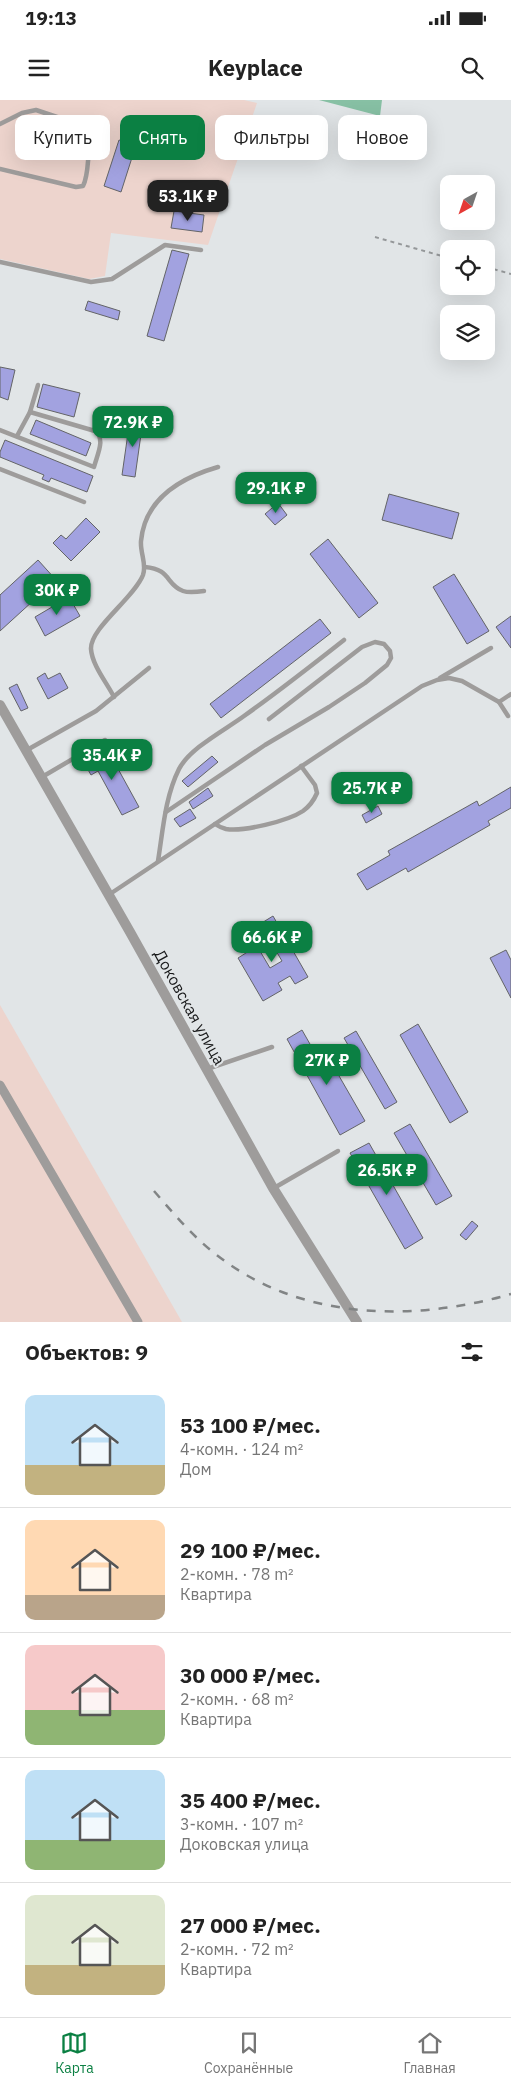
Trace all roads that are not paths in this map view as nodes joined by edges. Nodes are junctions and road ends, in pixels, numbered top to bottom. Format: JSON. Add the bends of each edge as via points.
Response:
{"nodes":[{"id":1,"x":0,"y":124,"type":"edge"},
{"id":2,"x":0,"y":169,"type":"edge"},
{"id":3,"x":201,"y":250,"type":"dead end"},
{"id":4,"x":0,"y":262,"type":"edge"},
{"id":5,"x":38,"y":385,"type":"dead end"},
{"id":6,"x":30,"y":412,"type":"junction"},
{"id":7,"x":0,"y":430,"type":"edge"},
{"id":8,"x":17,"y":436,"type":"junction"},
{"id":9,"x":218,"y":467,"type":"dead end"},
{"id":10,"x":0,"y":469,"type":"edge"},
{"id":11,"x":84,"y":502,"type":"dead end"},
{"id":12,"x":145,"y":567,"type":"junction"},
{"id":13,"x":204,"y":591,"type":"dead end"},
{"id":14,"x":344,"y":640,"type":"dead end"},
{"id":15,"x":492,"y":648,"type":"dead end"},
{"id":16,"x":149,"y":668,"type":"dead end"},
{"id":17,"x":437,"y":680,"type":"junction"},
{"id":18,"x":511,"y":694,"type":"edge"},
{"id":19,"x":114,"y":697,"type":"junction"},
{"id":20,"x":498,"y":702,"type":"junction"},
{"id":21,"x":0,"y":705,"type":"edge"},
{"id":22,"x":508,"y":716,"type":"dead end"},
{"id":23,"x":270,"y":719,"type":"dead end"},
{"id":24,"x":106,"y":740,"type":"dead end"},
{"id":25,"x":26,"y":751,"type":"junction"},
{"id":26,"x":301,"y":766,"type":"junction"},
{"id":27,"x":41,"y":777,"type":"junction"},
{"id":28,"x":166,"y":812,"type":"junction"},
{"id":29,"x":215,"y":824,"type":"junction"},
{"id":30,"x":158,"y":861,"type":"junction"},
{"id":31,"x":108,"y":894,"type":"junction"},
{"id":32,"x":272,"y":1047,"type":"dead end"},
{"id":33,"x":207,"y":1068,"type":"junction"},
{"id":34,"x":0,"y":1085,"type":"edge"},
{"id":35,"x":338,"y":1151,"type":"dead end"},
{"id":36,"x":273,"y":1188,"type":"junction"},
{"id":37,"x":138,"y":1322,"type":"edge"},
{"id":38,"x":357,"y":1322,"type":"edge"}],
"edges":[{"from":1,"to":2,"type":"lane","via":[[36,110],[93,129],[94,134],[83,186]]},
{"from":3,"to":4,"type":"lane","via":[[165,245],[112,279],[91,282]]},
{"from":5,"to":6,"type":"lane"},
{"from":6,"to":8,"type":"lane"},
{"from":6,"to":8,"type":"lane","via":[[100,435],[94,467]]},
{"from":7,"to":8,"type":"lane"},
{"from":9,"to":12,"type":"lane","via":[[181,481],[153,506],[141,540],[140,551]]},
{"from":10,"to":11,"type":"lane"},
{"from":12,"to":13,"type":"lane","via":[[162,571],[183,591]]},
{"from":12,"to":19,"type":"lane","via":[[124,603],[92,639],[95,663]]},
{"from":14,"to":28,"type":"lane","via":[[192,752],[180,767]]},
{"from":15,"to":17,"type":"lane"},
{"from":16,"to":19,"type":"lane"},
{"from":17,"to":20,"type":"lane","via":[[462,681]]},
{"from":17,"to":26,"type":"lane","via":[[422,686]]},
{"from":18,"to":20,"type":"lane"},
{"from":19,"to":25,"type":"lane","via":[[76,724]]},
{"from":20,"to":22,"type":"lane"},
{"from":21,"to":25,"type":"street","name":"Доковская улица"},
{"from":23,"to":28,"type":"lane","via":[[362,647],[375,642],[384,644],[390,651],[387,665],[365,683],[264,745]]},
{"from":24,"to":27,"type":"lane"},
{"from":25,"to":27,"type":"street","name":"Доковская улица"},
{"from":26,"to":29,"type":"lane"},
{"from":26,"to":29,"type":"lane","via":[[317,793],[302,812],[277,823],[232,829]]},
{"from":27,"to":31,"type":"street","name":"Доковская улица"},
{"from":28,"to":30,"type":"lane"},
{"from":29,"to":30,"type":"lane"},
{"from":30,"to":31,"type":"lane"},
{"from":31,"to":33,"type":"street","name":"Доковская улица"},
{"from":32,"to":33,"type":"lane"},
{"from":33,"to":36,"type":"street","name":"Доковская улица"},
{"from":34,"to":37,"type":"street"},
{"from":35,"to":36,"type":"lane"},
{"from":36,"to":38,"type":"street","name":"Доковская улица"}]}
